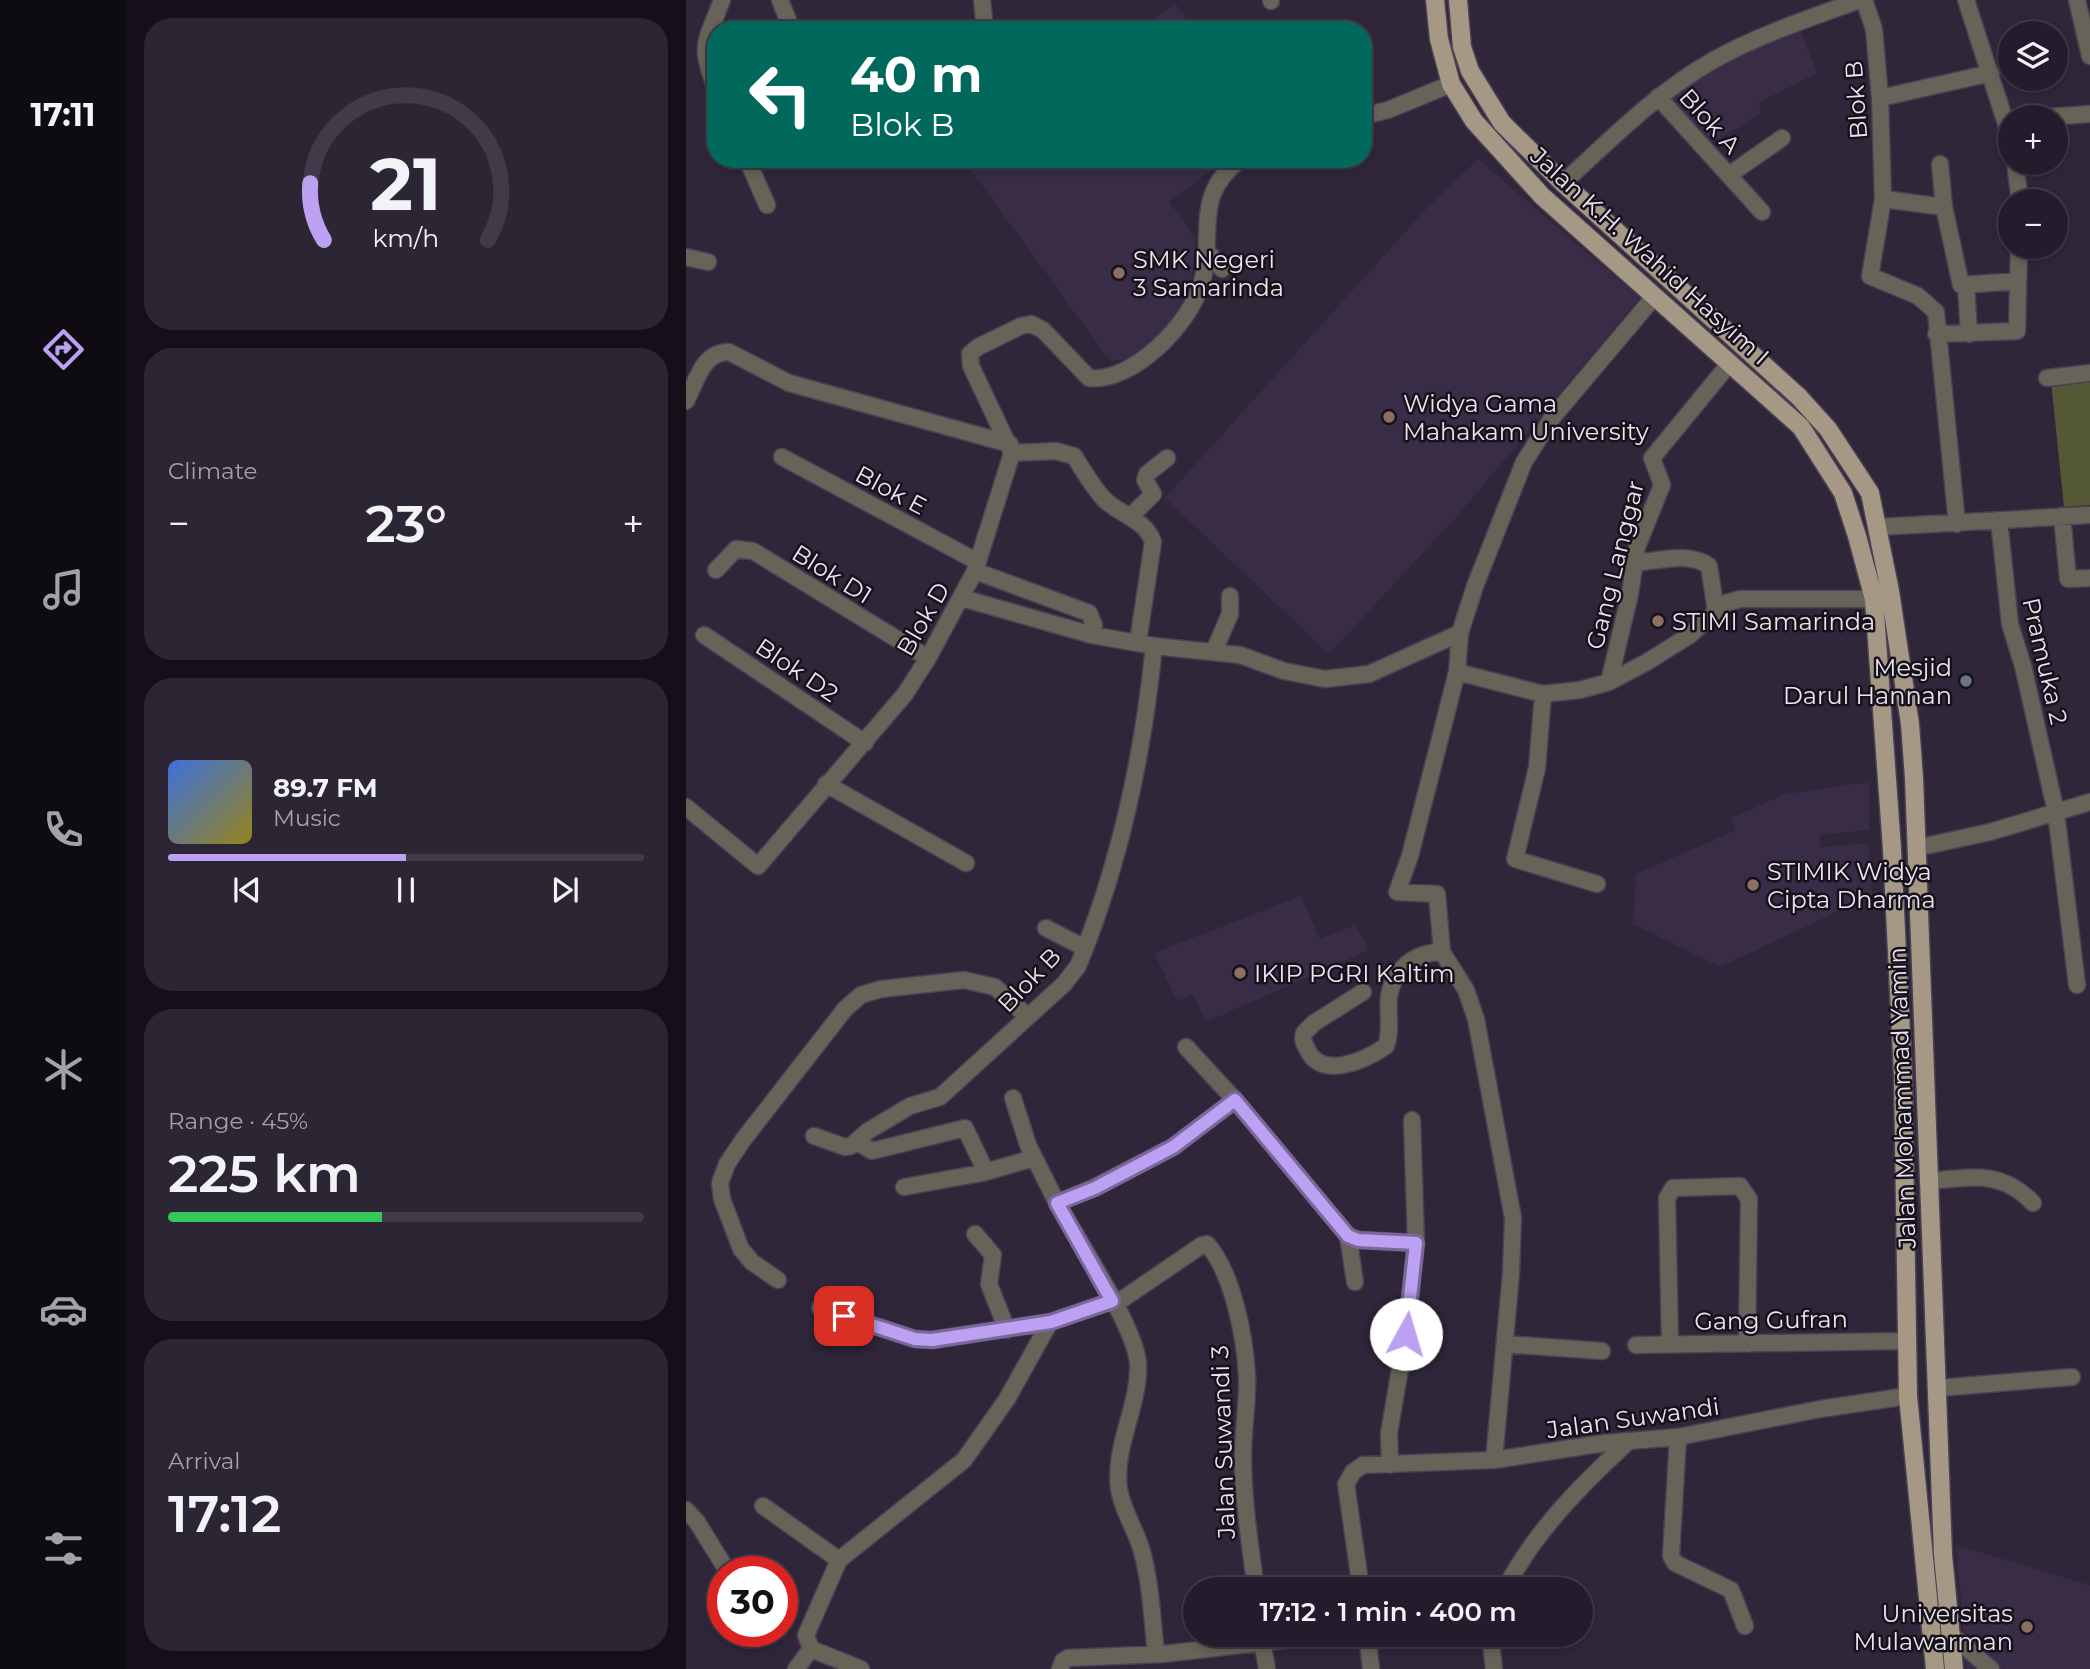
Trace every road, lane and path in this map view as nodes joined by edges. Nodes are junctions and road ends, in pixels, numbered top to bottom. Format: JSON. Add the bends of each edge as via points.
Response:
{"nodes":[{"id":1,"x":722,"y":0,"type":"edge"},
{"id":2,"x":780,"y":0,"type":"edge"},
{"id":3,"x":982,"y":0,"type":"edge"},
{"id":4,"x":1435,"y":0,"type":"edge"},
{"id":5,"x":1458,"y":0,"type":"edge"},
{"id":6,"x":1862,"y":0,"type":"edge"},
{"id":7,"x":1966,"y":0,"type":"edge"},
{"id":8,"x":2077,"y":0,"type":"edge"},
{"id":9,"x":713,"y":21,"type":"edge"},
{"id":10,"x":788,"y":21,"type":"edge"},
{"id":11,"x":984,"y":21,"type":"edge"},
{"id":12,"x":707,"y":34,"type":"edge"},
{"id":13,"x":2090,"y":56,"type":"edge"},
{"id":14,"x":707,"y":60,"type":"edge"},
{"id":15,"x":1992,"y":74,"type":"junction"},
{"id":16,"x":1451,"y":84,"type":"junction"},
{"id":17,"x":1658,"y":97,"type":"junction"},
{"id":18,"x":1880,"y":98,"type":"junction"},
{"id":19,"x":2003,"y":105,"type":"edge"},
{"id":20,"x":1372,"y":114,"type":"edge"},
{"id":21,"x":2090,"y":114,"type":"edge"},
{"id":22,"x":2068,"y":116,"type":"edge"},
{"id":23,"x":1782,"y":138,"type":"dead end"},
{"id":24,"x":1522,"y":145,"type":"junction"},
{"id":25,"x":1505,"y":157,"type":"junction"},
{"id":26,"x":1940,"y":164,"type":"dead end"},
{"id":27,"x":751,"y":168,"type":"edge"},
{"id":28,"x":1232,"y":168,"type":"edge"},
{"id":29,"x":1729,"y":175,"type":"junction"},
{"id":30,"x":1563,"y":183,"type":"junction"},
{"id":31,"x":1883,"y":199,"type":"junction"},
{"id":32,"x":767,"y":205,"type":"dead end"},
{"id":33,"x":1944,"y":207,"type":"junction"},
{"id":34,"x":1762,"y":212,"type":"dead end"},
{"id":35,"x":1207,"y":251,"type":"junction"},
{"id":36,"x":686,"y":257,"type":"edge"},
{"id":37,"x":2019,"y":259,"type":"edge"},
{"id":38,"x":708,"y":262,"type":"dead end"},
{"id":39,"x":1222,"y":269,"type":"dead end"},
{"id":40,"x":2018,"y":281,"type":"junction"},
{"id":41,"x":1966,"y":285,"type":"junction"},
{"id":42,"x":1654,"y":297,"type":"junction"},
{"id":43,"x":1936,"y":334,"type":"junction"},
{"id":44,"x":1969,"y":334,"type":"junction"},
{"id":45,"x":1730,"y":363,"type":"junction"},
{"id":46,"x":2090,"y":373,"type":"edge"},
{"id":47,"x":2047,"y":378,"type":"dead end"},
{"id":48,"x":686,"y":401,"type":"edge"},
{"id":49,"x":1011,"y":449,"type":"junction"},
{"id":50,"x":782,"y":457,"type":"dead end"},
{"id":51,"x":1167,"y":458,"type":"dead end"},
{"id":52,"x":2090,"y":515,"type":"edge"},
{"id":53,"x":1131,"y":516,"type":"junction"},
{"id":54,"x":2062,"y":516,"type":"junction"},
{"id":55,"x":2000,"y":520,"type":"junction"},
{"id":56,"x":1957,"y":524,"type":"junction"},
{"id":57,"x":1878,"y":527,"type":"junction"},
{"id":58,"x":1857,"y":536,"type":"joint"},
{"id":59,"x":1635,"y":563,"type":"junction"},
{"id":60,"x":976,"y":567,"type":"junction"},
{"id":61,"x":716,"y":570,"type":"dead end"},
{"id":62,"x":2090,"y":578,"type":"edge"},
{"id":63,"x":1230,"y":596,"type":"dead end"},
{"id":64,"x":962,"y":598,"type":"junction"},
{"id":65,"x":1874,"y":598,"type":"junction"},
{"id":66,"x":1716,"y":611,"type":"junction"},
{"id":67,"x":1460,"y":633,"type":"junction"},
{"id":68,"x":704,"y":635,"type":"dead end"},
{"id":69,"x":1092,"y":635,"type":"junction"},
{"id":70,"x":1146,"y":644,"type":"junction"},
{"id":71,"x":1214,"y":651,"type":"junction"},
{"id":72,"x":928,"y":658,"type":"junction"},
{"id":73,"x":1457,"y":672,"type":"junction"},
{"id":74,"x":1609,"y":682,"type":"junction"},
{"id":75,"x":1543,"y":694,"type":"junction"},
{"id":76,"x":865,"y":743,"type":"junction"},
{"id":77,"x":826,"y":785,"type":"junction"},
{"id":78,"x":2090,"y":802,"type":"edge"},
{"id":79,"x":686,"y":807,"type":"edge"},
{"id":80,"x":2056,"y":811,"type":"junction"},
{"id":81,"x":1916,"y":848,"type":"junction"},
{"id":82,"x":966,"y":863,"type":"dead end"},
{"id":83,"x":1597,"y":884,"type":"dead end"},
{"id":84,"x":1046,"y":928,"type":"dead end"},
{"id":85,"x":1085,"y":948,"type":"junction"},
{"id":86,"x":1442,"y":952,"type":"junction"},
{"id":87,"x":2077,"y":985,"type":"dead end"},
{"id":88,"x":1363,"y":992,"type":"dead end"},
{"id":89,"x":1900,"y":1013,"type":"junction"},
{"id":90,"x":1924,"y":1013,"type":"junction"},
{"id":91,"x":1027,"y":1016,"type":"junction"},
{"id":92,"x":1186,"y":1047,"type":"dead end"},
{"id":93,"x":1013,"y":1098,"type":"dead end"},
{"id":94,"x":1235,"y":1100,"type":"junction"},
{"id":95,"x":1412,"y":1120,"type":"dead end"},
{"id":96,"x":814,"y":1136,"type":"dead end"},
{"id":97,"x":858,"y":1142,"type":"junction"},
{"id":98,"x":1034,"y":1157,"type":"junction"},
{"id":99,"x":986,"y":1172,"type":"junction"},
{"id":100,"x":1930,"y":1181,"type":"junction"},
{"id":101,"x":904,"y":1187,"type":"dead end"},
{"id":102,"x":1057,"y":1203,"type":"junction"},
{"id":103,"x":2033,"y":1203,"type":"dead end"},
{"id":104,"x":975,"y":1234,"type":"dead end"},
{"id":105,"x":1348,"y":1236,"type":"junction"},
{"id":106,"x":1416,"y":1243,"type":"junction"},
{"id":107,"x":778,"y":1280,"type":"dead end"},
{"id":108,"x":1355,"y":1282,"type":"dead end"},
{"id":109,"x":1113,"y":1303,"type":"junction"},
{"id":110,"x":820,"y":1308,"type":"dead end"},
{"id":111,"x":1051,"y":1322,"type":"junction"},
{"id":112,"x":1007,"y":1330,"type":"junction"},
{"id":113,"x":1906,"y":1341,"type":"junction"},
{"id":114,"x":1670,"y":1343,"type":"junction"},
{"id":115,"x":1504,"y":1344,"type":"junction"},
{"id":116,"x":1747,"y":1344,"type":"junction"},
{"id":117,"x":1636,"y":1345,"type":"dead end"},
{"id":118,"x":1602,"y":1351,"type":"dead end"},
{"id":119,"x":2072,"y":1377,"type":"dead end"},
{"id":120,"x":1938,"y":1388,"type":"junction"},
{"id":121,"x":1908,"y":1396,"type":"junction"},
{"id":122,"x":1678,"y":1437,"type":"junction"},
{"id":123,"x":1629,"y":1441,"type":"junction"},
{"id":124,"x":1494,"y":1460,"type":"junction"},
{"id":125,"x":1390,"y":1465,"type":"junction"},
{"id":126,"x":763,"y":1506,"type":"dead end"},
{"id":127,"x":686,"y":1510,"type":"edge"},
{"id":128,"x":718,"y":1556,"type":"edge"},
{"id":129,"x":839,"y":1560,"type":"junction"},
{"id":130,"x":1255,"y":1577,"type":"edge"},
{"id":131,"x":1359,"y":1577,"type":"edge"},
{"id":132,"x":1513,"y":1577,"type":"edge"},
{"id":133,"x":1745,"y":1626,"type":"dead end"},
{"id":134,"x":1951,"y":1634,"type":"junction"},
{"id":135,"x":1219,"y":1647,"type":"edge"},
{"id":136,"x":1263,"y":1647,"type":"edge"},
{"id":137,"x":1368,"y":1647,"type":"edge"},
{"id":138,"x":1491,"y":1647,"type":"edge"},
{"id":139,"x":811,"y":1649,"type":"junction"},
{"id":140,"x":1161,"y":1659,"type":"edge"},
{"id":141,"x":796,"y":1669,"type":"edge"},
{"id":142,"x":861,"y":1669,"type":"edge"},
{"id":143,"x":1060,"y":1669,"type":"edge"},
{"id":144,"x":1267,"y":1669,"type":"edge"},
{"id":145,"x":1371,"y":1669,"type":"edge"},
{"id":146,"x":1494,"y":1669,"type":"edge"},
{"id":147,"x":1935,"y":1669,"type":"edge"},
{"id":148,"x":1954,"y":1669,"type":"edge"},
{"id":149,"x":1991,"y":1669,"type":"edge"}],
"edges":[{"from":1,"to":9,"type":"street"},
{"from":2,"to":10,"type":"street"},
{"from":3,"to":11,"type":"street"},
{"from":4,"to":16,"type":"main road","name":"Jalan K.H. Wahid Hasyim I"},
{"from":5,"to":24,"type":"main road","name":"Jalan K.H. Wahid Hasyim I","via":[[1462,47],[1470,71],[1502,123]]},
{"from":6,"to":17,"type":"street","via":[[1764,36],[1712,61]]},
{"from":6,"to":18,"type":"street","name":"Blok B","via":[[1874,29]]},
{"from":7,"to":15,"type":"street"},
{"from":8,"to":13,"type":"street"},
{"from":12,"to":14,"type":"street"},
{"from":15,"to":18,"type":"street"},
{"from":15,"to":19,"type":"street"},
{"from":16,"to":20,"type":"street"},
{"from":16,"to":25,"type":"main road","name":"Jalan K.H. Wahid Hasyim I","via":[[1474,121]]},
{"from":17,"to":29,"type":"street","name":"Blok A"},
{"from":17,"to":30,"type":"street"},
{"from":18,"to":31,"type":"street","name":"Blok B"},
{"from":21,"to":22,"type":"street"},
{"from":23,"to":29,"type":"street","name":"Blok A"},
{"from":24,"to":25,"type":"main road"},
{"from":24,"to":30,"type":"main road","name":"Jalan K.H. Wahid Hasyim I"},
{"from":25,"to":42,"type":"main road","name":"Jalan K.H. Wahid Hasyim I"},
{"from":26,"to":33,"type":"street"},
{"from":27,"to":32,"type":"street"},
{"from":28,"to":35,"type":"street","via":[[1208,200]]},
{"from":29,"to":34,"type":"street","name":"Blok A"},
{"from":30,"to":57,"type":"main road","name":"Jalan K.H. Wahid Hasyim I","via":[[1821,421],[1870,493]]},
{"from":31,"to":33,"type":"street"},
{"from":31,"to":43,"type":"street","name":"Blok B","via":[[1870,276],[1918,296],[1936,312]]},
{"from":33,"to":41,"type":"street","via":[[1961,285]]},
{"from":35,"to":39,"type":"street"},
{"from":35,"to":49,"type":"street","via":[[1202,282],[1181,323],[1150,354],[1109,378],[1089,378],[1031,324],[970,354],[971,366]]},
{"from":36,"to":38,"type":"street"},
{"from":37,"to":40,"type":"street"},
{"from":40,"to":41,"type":"street"},
{"from":40,"to":44,"type":"street","via":[[2017,331]]},
{"from":41,"to":44,"type":"street"},
{"from":42,"to":45,"type":"main road","name":"Jalan K.H. Wahid Hasyim I"},
{"from":42,"to":67,"type":"street","via":[[1552,418],[1524,462]]},
{"from":43,"to":44,"type":"street"},
{"from":43,"to":56,"type":"street"},
{"from":45,"to":58,"type":"main road","name":"Jalan K.H. Wahid Hasyim I","via":[[1801,427],[1843,493]]},
{"from":45,"to":59,"type":"street","name":"Gang Langgar","via":[[1652,457],[1662,485]]},
{"from":46,"to":47,"type":"street"},
{"from":48,"to":49,"type":"street","via":[[705,361],[718,352],[729,352],[789,383]]},
{"from":49,"to":53,"type":"street","name":"Blok B","via":[[1074,456],[1103,499]]},
{"from":49,"to":60,"type":"street","name":"Blok D"},
{"from":50,"to":60,"type":"street","name":"Blok E"},
{"from":51,"to":53,"type":"street","via":[[1147,474],[1145,480],[1153,494]]},
{"from":52,"to":54,"type":"street"},
{"from":53,"to":70,"type":"street","name":"Blok B","via":[[1153,542]]},
{"from":54,"to":55,"type":"street"},
{"from":54,"to":62,"type":"street","via":[[2068,579]]},
{"from":55,"to":56,"type":"street"},
{"from":55,"to":80,"type":"street","name":"Pramuka 2","via":[[2010,624]]},
{"from":56,"to":57,"type":"street"},
{"from":57,"to":81,"type":"main road","name":"Jalan Mohammad Yamin","via":[[1910,724]]},
{"from":58,"to":65,"type":"main road","name":"Jalan Mohammad Yamin"},
{"from":59,"to":66,"type":"street","name":"Gang Langgar","via":[[1702,561],[1709,566]]},
{"from":59,"to":74,"type":"street","name":"Gang Langgar"},
{"from":60,"to":64,"type":"street","name":"Blok D"},
{"from":60,"to":69,"type":"street","name":"Blok E","via":[[1089,613]]},
{"from":61,"to":72,"type":"street","name":"Blok D1","via":[[736,549],[753,551]]},
{"from":63,"to":71,"type":"street","via":[[1230,614]]},
{"from":64,"to":69,"type":"street"},
{"from":64,"to":72,"type":"street","name":"Blok D"},
{"from":65,"to":66,"type":"street","via":[[1740,600]]},
{"from":65,"to":89,"type":"main road","name":"Jalan Mohammad Yamin"},
{"from":66,"to":74,"type":"street","via":[[1690,635]]},
{"from":67,"to":71,"type":"street","via":[[1369,674],[1325,679]]},
{"from":67,"to":73,"type":"street"},
{"from":68,"to":76,"type":"street","name":"Blok D2"},
{"from":69,"to":70,"type":"street"},
{"from":70,"to":71,"type":"street"},
{"from":70,"to":85,"type":"street","name":"Blok B","via":[[1147,718],[1132,799]]},
{"from":72,"to":76,"type":"street","name":"Blok D"},
{"from":73,"to":75,"type":"street"},
{"from":73,"to":86,"type":"street","via":[[1397,892],[1437,894]]},
{"from":74,"to":75,"type":"street"},
{"from":75,"to":83,"type":"street","via":[[1537,768],[1515,859]]},
{"from":76,"to":77,"type":"street","name":"Blok D"},
{"from":77,"to":79,"type":"street","name":"Blok D","via":[[758,866]]},
{"from":77,"to":82,"type":"street"},
{"from":78,"to":80,"type":"street"},
{"from":80,"to":81,"type":"street"},
{"from":80,"to":87,"type":"street","name":"Pramuka 2"},
{"from":81,"to":90,"type":"main road","name":"Jalan Mohammad Yamin"},
{"from":84,"to":85,"type":"street"},
{"from":85,"to":91,"type":"street","name":"Blok B","via":[[1064,984]]},
{"from":86,"to":88,"type":"street","via":[[1409,960],[1401,970],[1389,994],[1386,1046],[1344,1065],[1317,1062],[1303,1042],[1304,1033]]},
{"from":86,"to":115,"type":"street","via":[[1466,990],[1476,1018],[1513,1218]]},
{"from":89,"to":90,"type":"main road"},
{"from":89,"to":113,"type":"main road","name":"Jalan Mohammad Yamin"},
{"from":90,"to":100,"type":"main road","name":"Jalan Mohammad Yamin"},
{"from":91,"to":97,"type":"street","name":"Blok B","via":[[946,1093],[910,1106],[868,1130]]},
{"from":91,"to":107,"type":"street","via":[[995,987],[964,980],[881,989],[861,995],[845,1009],[743,1140],[720,1183],[741,1249]]},
{"from":92,"to":94,"type":"street"},
{"from":93,"to":98,"type":"street"},
{"from":94,"to":102,"type":"street","via":[[1173,1147]]},
{"from":94,"to":105,"type":"street"},
{"from":95,"to":106,"type":"street"},
{"from":96,"to":97,"type":"street","via":[[845,1147]]},
{"from":97,"to":99,"type":"street","via":[[872,1150],[965,1128]]},
{"from":98,"to":99,"type":"street"},
{"from":98,"to":102,"type":"street"},
{"from":99,"to":101,"type":"street"},
{"from":100,"to":103,"type":"street","via":[[2001,1180],[2020,1189]]},
{"from":100,"to":120,"type":"main road","name":"Jalan Mohammad Yamin"},
{"from":102,"to":109,"type":"street"},
{"from":104,"to":112,"type":"street","via":[[993,1255],[989,1284]]},
{"from":105,"to":106,"type":"street"},
{"from":105,"to":108,"type":"street"},
{"from":106,"to":125,"type":"street","via":[[1388,1433]]},
{"from":109,"to":111,"type":"street"},
{"from":109,"to":130,"type":"street","name":"Jalan Suwandi 3","via":[[1202,1245],[1212,1250],[1241,1329],[1247,1376],[1243,1456]]},
{"from":109,"to":140,"type":"street","via":[[1130,1334],[1138,1363],[1118,1472],[1119,1491],[1143,1559]]},
{"from":110,"to":112,"type":"street","via":[[915,1339]]},
{"from":111,"to":112,"type":"street"},
{"from":111,"to":129,"type":"street","via":[[964,1460]]},
{"from":113,"to":116,"type":"street","name":"Gang Gufran"},
{"from":113,"to":121,"type":"main road","name":"Jalan Mohammad Yamin"},
{"from":114,"to":116,"type":"street","name":"Gang Gufran"},
{"from":114,"to":116,"type":"street","via":[[1667,1198],[1673,1188],[1740,1186],[1749,1199]]},
{"from":114,"to":117,"type":"street","name":"Gang Gufran"},
{"from":115,"to":118,"type":"street"},
{"from":115,"to":124,"type":"street"},
{"from":119,"to":120,"type":"street"},
{"from":120,"to":134,"type":"main road","name":"Jalan Mohammad Yamin","via":[[1943,1555]]},
{"from":121,"to":122,"type":"street","name":"Jalan Suwandi"},
{"from":121,"to":147,"type":"main road","name":"Jalan Mohammad Yamin"},
{"from":122,"to":123,"type":"street","name":"Jalan Suwandi"},
{"from":122,"to":133,"type":"street","via":[[1671,1556],[1675,1563],[1731,1590]]},
{"from":123,"to":124,"type":"street","name":"Jalan Suwandi"},
{"from":123,"to":132,"type":"street","via":[[1591,1476],[1538,1537]]},
{"from":124,"to":125,"type":"street","name":"Jalan Suwandi"},
{"from":125,"to":131,"type":"street","name":"Jalan Suwandi","via":[[1363,1465],[1346,1484]]},
{"from":126,"to":129,"type":"street"},
{"from":127,"to":128,"type":"street"},
{"from":129,"to":139,"type":"street","via":[[806,1635]]},
{"from":134,"to":148,"type":"main road","name":"Jalan Mohammad Yamin"},
{"from":134,"to":149,"type":"street"},
{"from":135,"to":140,"type":"street"},
{"from":136,"to":144,"type":"street"},
{"from":137,"to":145,"type":"street"},
{"from":138,"to":146,"type":"street"},
{"from":139,"to":141,"type":"street"},
{"from":139,"to":142,"type":"street"},
{"from":140,"to":143,"type":"street","via":[[1068,1658]]}]}
